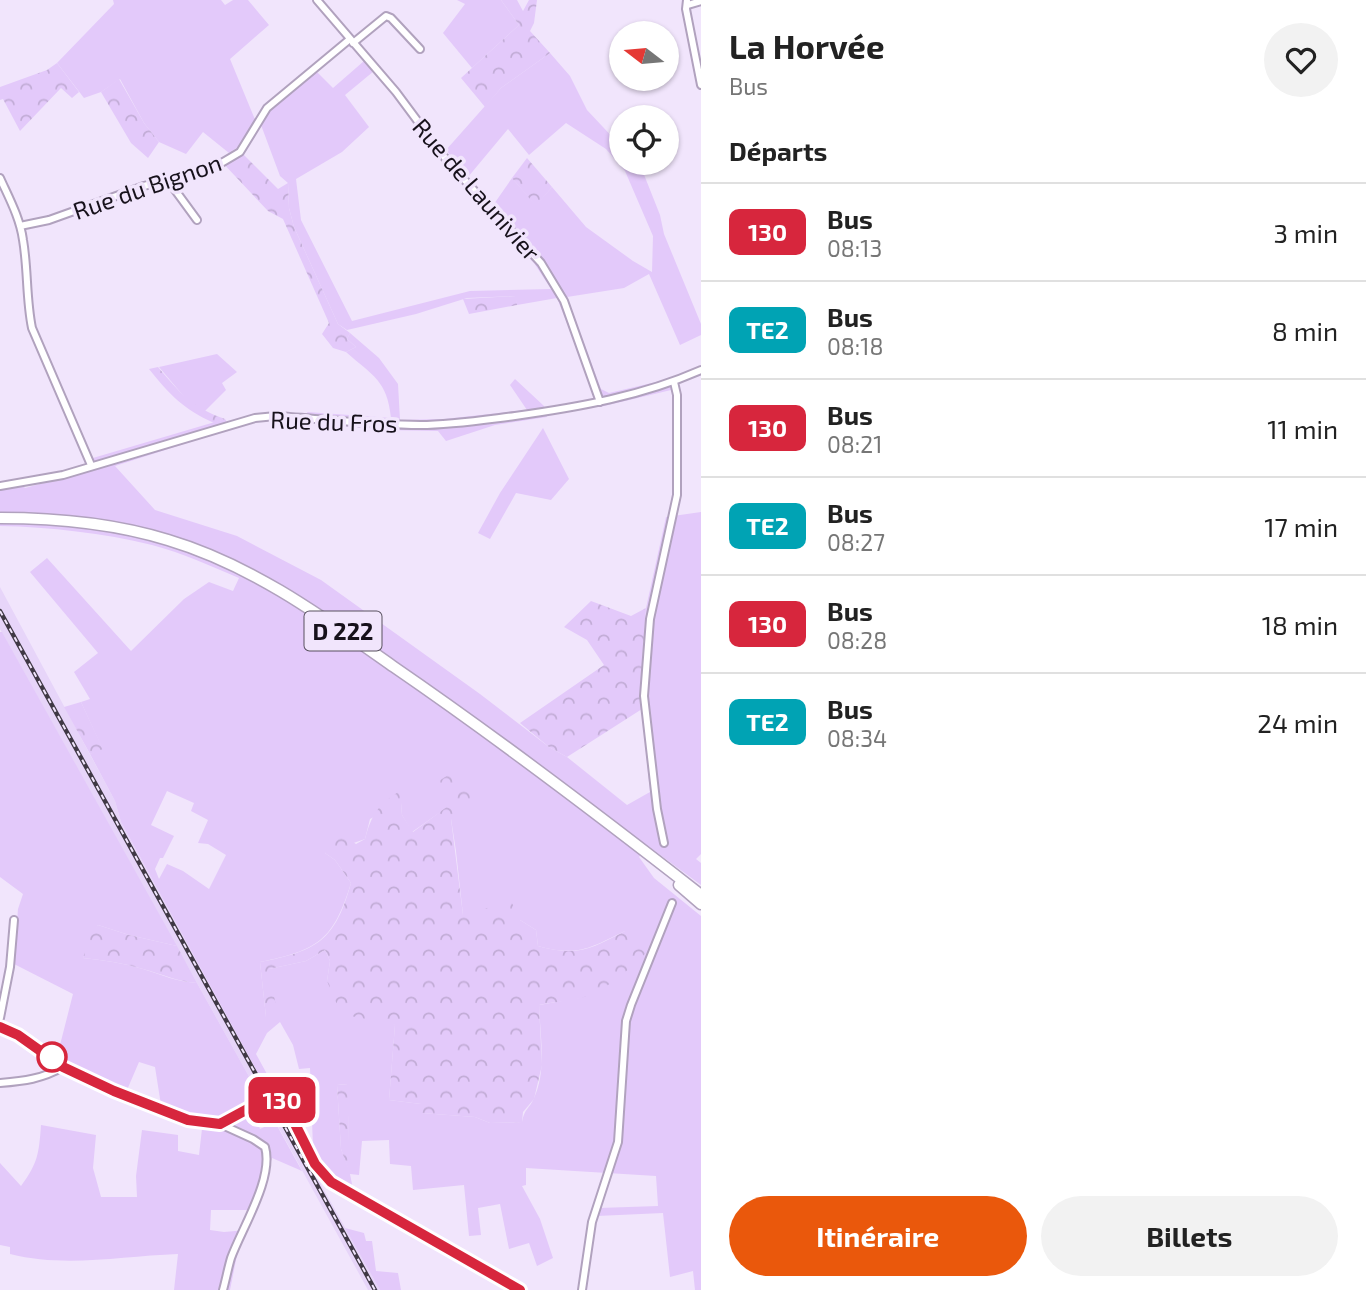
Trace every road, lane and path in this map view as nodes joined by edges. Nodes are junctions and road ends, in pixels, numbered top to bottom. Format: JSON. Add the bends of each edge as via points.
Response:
{"nodes":[{"id":1,"x":317,"y":0,"type":"edge"},
{"id":2,"x":701,"y":1,"type":"edge"},
{"id":3,"x":687,"y":2,"type":"edge"},
{"id":4,"x":352,"y":41,"type":"junction"},
{"id":5,"x":420,"y":49,"type":"dead end"},
{"id":6,"x":701,"y":85,"type":"edge"},
{"id":7,"x":0,"y":178,"type":"edge"},
{"id":8,"x":167,"y":179,"type":"junction"},
{"id":9,"x":197,"y":220,"type":"dead end"},
{"id":10,"x":20,"y":226,"type":"junction"},
{"id":11,"x":701,"y":370,"type":"edge"},
{"id":12,"x":674,"y":382,"type":"junction"},
{"id":13,"x":600,"y":402,"type":"junction"},
{"id":14,"x":91,"y":465,"type":"junction"},
{"id":15,"x":0,"y":486,"type":"edge"},
{"id":16,"x":0,"y":518,"type":"edge"},
{"id":17,"x":664,"y":843,"type":"dead end"},
{"id":18,"x":640,"y":849,"type":"junction"},
{"id":19,"x":701,"y":895,"type":"edge"},
{"id":20,"x":672,"y":903,"type":"dead end"},
{"id":21,"x":701,"y":904,"type":"edge"},
{"id":22,"x":14,"y":920,"type":"dead end"},
{"id":23,"x":0,"y":1018,"type":"edge"},
{"id":24,"x":0,"y":1027,"type":"edge"},
{"id":25,"x":63,"y":1067,"type":"junction"},
{"id":26,"x":0,"y":1083,"type":"edge"},
{"id":27,"x":220,"y":1124,"type":"junction"},
{"id":28,"x":223,"y":1290,"type":"edge"},
{"id":29,"x":520,"y":1290,"type":"edge"},
{"id":30,"x":582,"y":1290,"type":"edge"}],
"edges":[{"from":1,"to":4,"type":"street","name":"Rue de Launivier"},
{"from":2,"to":3,"type":"street"},
{"from":3,"to":6,"type":"street"},
{"from":4,"to":5,"type":"street","name":"Rue du Bignon","via":[[386,16]]},
{"from":4,"to":8,"type":"street","name":"Rue du Bignon","via":[[267,108],[240,152],[218,165]]},
{"from":4,"to":13,"type":"street","name":"Rue de Launivier","via":[[448,162],[541,263],[564,301]]},
{"from":7,"to":10,"type":"street"},
{"from":8,"to":9,"type":"street"},
{"from":8,"to":10,"type":"street","name":"Rue du Bignon"},
{"from":10,"to":14,"type":"street","via":[[32,328]]},
{"from":11,"to":12,"type":"street","name":"Rue du Fros"},
{"from":12,"to":13,"type":"street","name":"Rue du Fros"},
{"from":12,"to":17,"type":"street","via":[[677,495],[650,619],[644,696]]},
{"from":13,"to":14,"type":"street","name":"Rue du Fros","via":[[447,424],[256,418]]},
{"from":14,"to":15,"type":"street","name":"Rue du Fros"},
{"from":16,"to":18,"type":"highway","number":"D 222","via":[[114,526],[169,540],[257,577],[307,606],[480,726]]},
{"from":18,"to":19,"type":"highway","number":"D 222"},
{"from":18,"to":21,"type":"highway","number":"D 222"},
{"from":20,"to":30,"type":"street","via":[[626,1021],[618,1142],[592,1222]]},
{"from":22,"to":23,"type":"street"},
{"from":24,"to":25,"type":"street"},
{"from":25,"to":26,"type":"street","via":[[36,1080]]},
{"from":25,"to":27,"type":"street","via":[[188,1120]]},
{"from":27,"to":28,"type":"street","via":[[253,1139],[267,1153],[261,1185]]},
{"from":27,"to":29,"type":"street","via":[[276,1096],[286,1106],[315,1164],[331,1182]]}]}
